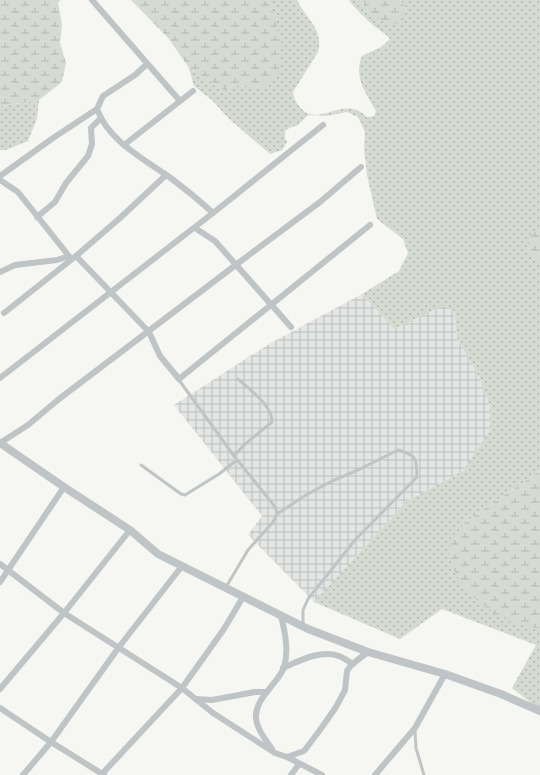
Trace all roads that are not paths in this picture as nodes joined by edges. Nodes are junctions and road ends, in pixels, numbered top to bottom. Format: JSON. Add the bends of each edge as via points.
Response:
{"nodes":[{"id":1,"x":92,"y":0,"type":"edge"},
{"id":2,"x":147,"y":64,"type":"junction"},
{"id":3,"x":193,"y":91,"type":"dead end"},
{"id":4,"x":180,"y":101,"type":"junction"},
{"id":5,"x":97,"y":109,"type":"junction"},
{"id":6,"x":101,"y":118,"type":"junction"},
{"id":7,"x":322,"y":125,"type":"dead end"},
{"id":8,"x":124,"y":145,"type":"junction"},
{"id":9,"x":361,"y":167,"type":"dead end"},
{"id":10,"x":166,"y":175,"type":"junction"},
{"id":11,"x":0,"y":176,"type":"edge"},
{"id":12,"x":0,"y":180,"type":"edge"},
{"id":13,"x":213,"y":213,"type":"junction"},
{"id":14,"x":37,"y":217,"type":"junction"},
{"id":15,"x":370,"y":225,"type":"dead end"},
{"id":16,"x":195,"y":228,"type":"junction"},
{"id":17,"x":76,"y":256,"type":"junction"},
{"id":18,"x":237,"y":264,"type":"junction"},
{"id":19,"x":0,"y":272,"type":"edge"},
{"id":20,"x":111,"y":292,"type":"junction"},
{"id":21,"x":271,"y":304,"type":"junction"},
{"id":22,"x":4,"y":313,"type":"dead end"},
{"id":23,"x":291,"y":327,"type":"dead end"},
{"id":24,"x":149,"y":332,"type":"junction"},
{"id":25,"x":0,"y":378,"type":"edge"},
{"id":26,"x":238,"y":379,"type":"dead end"},
{"id":27,"x":179,"y":380,"type":"junction"},
{"id":28,"x":0,"y":443,"type":"edge"},
{"id":29,"x":234,"y":456,"type":"junction"},
{"id":30,"x":237,"y":460,"type":"junction"},
{"id":31,"x":141,"y":464,"type":"dead end"},
{"id":32,"x":64,"y":487,"type":"junction"},
{"id":33,"x":277,"y":514,"type":"junction"},
{"id":34,"x":130,"y":530,"type":"junction"},
{"id":35,"x":0,"y":564,"type":"edge"},
{"id":36,"x":182,"y":566,"type":"junction"},
{"id":37,"x":8,"y":570,"type":"junction"},
{"id":38,"x":0,"y":582,"type":"edge"},
{"id":39,"x":226,"y":587,"type":"junction"},
{"id":40,"x":243,"y":597,"type":"junction"},
{"id":41,"x":64,"y":613,"type":"junction"},
{"id":42,"x":281,"y":616,"type":"junction"},
{"id":43,"x":303,"y":626,"type":"junction"},
{"id":44,"x":119,"y":647,"type":"junction"},
{"id":45,"x":368,"y":652,"type":"junction"},
{"id":46,"x":353,"y":664,"type":"junction"},
{"id":47,"x":284,"y":668,"type":"junction"},
{"id":48,"x":445,"y":674,"type":"junction"},
{"id":49,"x":182,"y":688,"type":"junction"},
{"id":50,"x":0,"y":690,"type":"edge"},
{"id":51,"x":266,"y":692,"type":"junction"},
{"id":52,"x":196,"y":699,"type":"junction"},
{"id":53,"x":0,"y":708,"type":"edge"},
{"id":54,"x":540,"y":711,"type":"edge"},
{"id":55,"x":415,"y":728,"type":"junction"},
{"id":56,"x":51,"y":742,"type":"junction"},
{"id":57,"x":275,"y":753,"type":"junction"},
{"id":58,"x":287,"y":757,"type":"junction"},
{"id":59,"x":299,"y":764,"type":"junction"},
{"id":60,"x":22,"y":775,"type":"edge"},
{"id":61,"x":103,"y":775,"type":"edge"},
{"id":62,"x":292,"y":775,"type":"edge"},
{"id":63,"x":322,"y":775,"type":"edge"},
{"id":64,"x":375,"y":775,"type":"edge"},
{"id":65,"x":424,"y":775,"type":"edge"}],
"edges":[{"from":1,"to":2,"type":"street"},
{"from":2,"to":4,"type":"street"},
{"from":2,"to":5,"type":"street","via":[[103,96]]},
{"from":3,"to":4,"type":"street"},
{"from":4,"to":8,"type":"street"},
{"from":5,"to":6,"type":"street"},
{"from":5,"to":11,"type":"street"},
{"from":6,"to":8,"type":"street"},
{"from":6,"to":14,"type":"street","via":[[90,128],[92,144],[88,156],[66,183],[55,202]]},
{"from":7,"to":13,"type":"street"},
{"from":8,"to":10,"type":"street"},
{"from":9,"to":18,"type":"street","via":[[320,202]]},
{"from":10,"to":13,"type":"street"},
{"from":10,"to":17,"type":"street"},
{"from":12,"to":14,"type":"street","via":[[18,192]]},
{"from":13,"to":16,"type":"street"},
{"from":14,"to":19,"type":"street","via":[[69,256],[15,265]]},
{"from":15,"to":21,"type":"street"},
{"from":16,"to":18,"type":"street","via":[[215,241]]},
{"from":16,"to":20,"type":"street"},
{"from":17,"to":20,"type":"street"},
{"from":17,"to":22,"type":"street"},
{"from":18,"to":21,"type":"street"},
{"from":18,"to":24,"type":"street"},
{"from":20,"to":24,"type":"street"},
{"from":20,"to":25,"type":"street"},
{"from":21,"to":23,"type":"street"},
{"from":21,"to":27,"type":"street"},
{"from":24,"to":27,"type":"street","via":[[160,356]]},
{"from":24,"to":28,"type":"street","via":[[28,425]]},
{"from":26,"to":29,"type":"lane","via":[[269,409],[272,422]]},
{"from":27,"to":29,"type":"lane"},
{"from":28,"to":32,"type":"street"},
{"from":29,"to":30,"type":"lane"},
{"from":30,"to":31,"type":"lane","via":[[185,495]]},
{"from":30,"to":33,"type":"lane","via":[[272,503]]},
{"from":32,"to":34,"type":"street"},
{"from":32,"to":37,"type":"street"},
{"from":33,"to":39,"type":"lane","via":[[248,550]]},
{"from":33,"to":43,"type":"lane","via":[[326,484],[398,450],[408,452],[417,463],[417,477],[355,540],[308,598],[303,610]]},
{"from":34,"to":36,"type":"street","via":[[158,554]]},
{"from":34,"to":41,"type":"street"},
{"from":35,"to":37,"type":"street"},
{"from":36,"to":39,"type":"street"},
{"from":36,"to":44,"type":"street"},
{"from":37,"to":38,"type":"street"},
{"from":37,"to":41,"type":"street"},
{"from":39,"to":40,"type":"street"},
{"from":40,"to":42,"type":"street"},
{"from":40,"to":49,"type":"street","via":[[220,635]]},
{"from":41,"to":44,"type":"street"},
{"from":41,"to":50,"type":"street"},
{"from":42,"to":43,"type":"street"},
{"from":42,"to":47,"type":"street","via":[[285,635]]},
{"from":43,"to":45,"type":"street"},
{"from":44,"to":49,"type":"street"},
{"from":44,"to":56,"type":"street"},
{"from":45,"to":46,"type":"street"},
{"from":45,"to":48,"type":"street"},
{"from":46,"to":47,"type":"street","via":[[338,656],[327,654],[308,657]]},
{"from":46,"to":58,"type":"street","via":[[347,671],[345,690],[336,708],[304,751]]},
{"from":47,"to":51,"type":"street"},
{"from":48,"to":54,"type":"street"},
{"from":48,"to":55,"type":"street"},
{"from":49,"to":52,"type":"street"},
{"from":49,"to":61,"type":"street"},
{"from":51,"to":52,"type":"street","via":[[212,700]]},
{"from":51,"to":57,"type":"street","via":[[257,706],[255,719],[263,737]]},
{"from":52,"to":57,"type":"street","via":[[212,713]]},
{"from":53,"to":56,"type":"street"},
{"from":55,"to":64,"type":"street"},
{"from":55,"to":65,"type":"lane","via":[[416,748]]},
{"from":56,"to":60,"type":"street"},
{"from":56,"to":61,"type":"street"},
{"from":57,"to":58,"type":"street"},
{"from":58,"to":59,"type":"street"},
{"from":59,"to":62,"type":"street"},
{"from":59,"to":63,"type":"street"}]}
